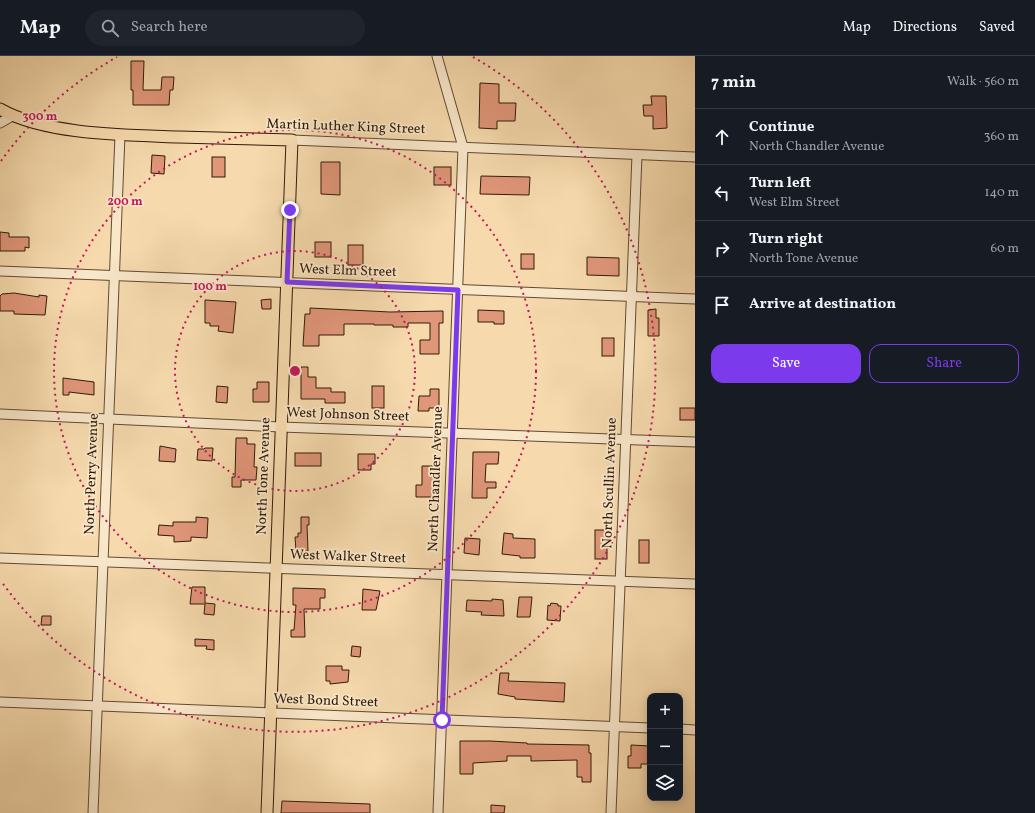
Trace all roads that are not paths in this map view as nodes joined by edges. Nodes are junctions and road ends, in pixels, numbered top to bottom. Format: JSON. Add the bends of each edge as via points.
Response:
{"nodes":[{"id":1,"x":437,"y":56,"type":"edge"},
{"id":2,"x":0,"y":109,"type":"edge"},
{"id":3,"x":12,"y":116,"type":"junction"},
{"id":4,"x":0,"y":123,"type":"edge"},
{"id":5,"x":120,"y":135,"type":"junction"},
{"id":6,"x":292,"y":140,"type":"junction"},
{"id":7,"x":463,"y":147,"type":"junction"},
{"id":8,"x":637,"y":155,"type":"junction"},
{"id":9,"x":695,"y":157,"type":"edge"},
{"id":10,"x":0,"y":271,"type":"edge"},
{"id":11,"x":114,"y":276,"type":"junction"},
{"id":12,"x":287,"y":282,"type":"junction"},
{"id":13,"x":458,"y":290,"type":"junction"},
{"id":14,"x":631,"y":297,"type":"junction"},
{"id":15,"x":695,"y":299,"type":"edge"},
{"id":16,"x":0,"y":414,"type":"edge"},
{"id":17,"x":108,"y":420,"type":"junction"},
{"id":18,"x":281,"y":427,"type":"junction"},
{"id":19,"x":452,"y":433,"type":"junction"},
{"id":20,"x":626,"y":438,"type":"junction"},
{"id":21,"x":695,"y":442,"type":"edge"},
{"id":22,"x":0,"y":558,"type":"edge"},
{"id":23,"x":103,"y":562,"type":"junction"},
{"id":24,"x":275,"y":568,"type":"junction"},
{"id":25,"x":447,"y":574,"type":"junction"},
{"id":26,"x":620,"y":581,"type":"junction"},
{"id":27,"x":695,"y":584,"type":"edge"},
{"id":28,"x":0,"y":702,"type":"edge"},
{"id":29,"x":98,"y":706,"type":"junction"},
{"id":30,"x":271,"y":713,"type":"junction"},
{"id":31,"x":442,"y":720,"type":"junction"},
{"id":32,"x":615,"y":727,"type":"junction"},
{"id":33,"x":647,"y":728,"type":"edge"},
{"id":34,"x":683,"y":729,"type":"edge"},
{"id":35,"x":695,"y":730,"type":"edge"},
{"id":36,"x":93,"y":813,"type":"edge"},
{"id":37,"x":267,"y":813,"type":"edge"},
{"id":38,"x":438,"y":813,"type":"edge"},
{"id":39,"x":611,"y":813,"type":"edge"}],
"edges":[{"from":1,"to":7,"type":"street","name":"North Chandler Avenue"},
{"from":2,"to":3,"type":"main road","name":"Martin Luther King Street"},
{"from":3,"to":4,"type":"street"},
{"from":3,"to":5,"type":"main road","name":"Martin Luther King Street","via":[[60,128]]},
{"from":5,"to":6,"type":"main road","name":"Martin Luther King Street"},
{"from":5,"to":11,"type":"street","name":"North Perry Avenue"},
{"from":6,"to":7,"type":"street","name":"Martin Luther King Street"},
{"from":6,"to":12,"type":"main road","name":"North Tone Avenue"},
{"from":7,"to":8,"type":"street","name":"Martin Luther King Street"},
{"from":7,"to":13,"type":"street","name":"North Chandler Avenue"},
{"from":8,"to":9,"type":"street","name":"Martin Luther King Street"},
{"from":8,"to":14,"type":"street","name":"North Scullin Avenue"},
{"from":10,"to":11,"type":"street","name":"West Elm Street"},
{"from":11,"to":12,"type":"street","name":"West Elm Street"},
{"from":11,"to":17,"type":"street","name":"North Perry Avenue"},
{"from":12,"to":13,"type":"street","name":"West Elm Street"},
{"from":12,"to":18,"type":"main road","name":"North Tone Avenue"},
{"from":13,"to":14,"type":"street","name":"West Elm Street"},
{"from":13,"to":19,"type":"street","name":"North Chandler Avenue"},
{"from":14,"to":15,"type":"street","name":"West Elm Street"},
{"from":14,"to":20,"type":"street","name":"North Scullin Avenue"},
{"from":16,"to":17,"type":"street","name":"West Johnson Street"},
{"from":17,"to":18,"type":"street","name":"West Johnson Street"},
{"from":17,"to":23,"type":"street","name":"North Perry Avenue"},
{"from":18,"to":19,"type":"street","name":"West Johnson Street"},
{"from":18,"to":24,"type":"main road","name":"North Tone Avenue"},
{"from":19,"to":20,"type":"street","name":"West Johnson Street"},
{"from":19,"to":25,"type":"street","name":"North Chandler Avenue"},
{"from":20,"to":21,"type":"street","name":"West Johnson Street"},
{"from":20,"to":26,"type":"street","name":"North Scullin Avenue"},
{"from":22,"to":23,"type":"street","name":"West Walker Street"},
{"from":23,"to":24,"type":"street","name":"West Walker Street"},
{"from":23,"to":29,"type":"street","name":"North Perry Avenue"},
{"from":24,"to":25,"type":"street","name":"West Walker Street"},
{"from":24,"to":30,"type":"main road","name":"North Tone Avenue"},
{"from":25,"to":26,"type":"street","name":"West Walker Street"},
{"from":25,"to":31,"type":"street","name":"North Chandler Avenue"},
{"from":26,"to":27,"type":"street","name":"West Walker Street"},
{"from":26,"to":32,"type":"street","name":"North Scullin Avenue"},
{"from":28,"to":29,"type":"street","name":"West Bond Street"},
{"from":29,"to":30,"type":"street","name":"West Bond Street"},
{"from":29,"to":36,"type":"street","name":"North Perry Avenue"},
{"from":30,"to":31,"type":"street","name":"West Bond Street"},
{"from":30,"to":37,"type":"main road","name":"North Tone Avenue"},
{"from":31,"to":32,"type":"street","name":"West Bond Street"},
{"from":31,"to":38,"type":"street","name":"North Chandler Avenue"},
{"from":32,"to":33,"type":"street","name":"West Bond Street"},
{"from":32,"to":39,"type":"street","name":"North Scullin Avenue"},
{"from":34,"to":35,"type":"street"}]}
